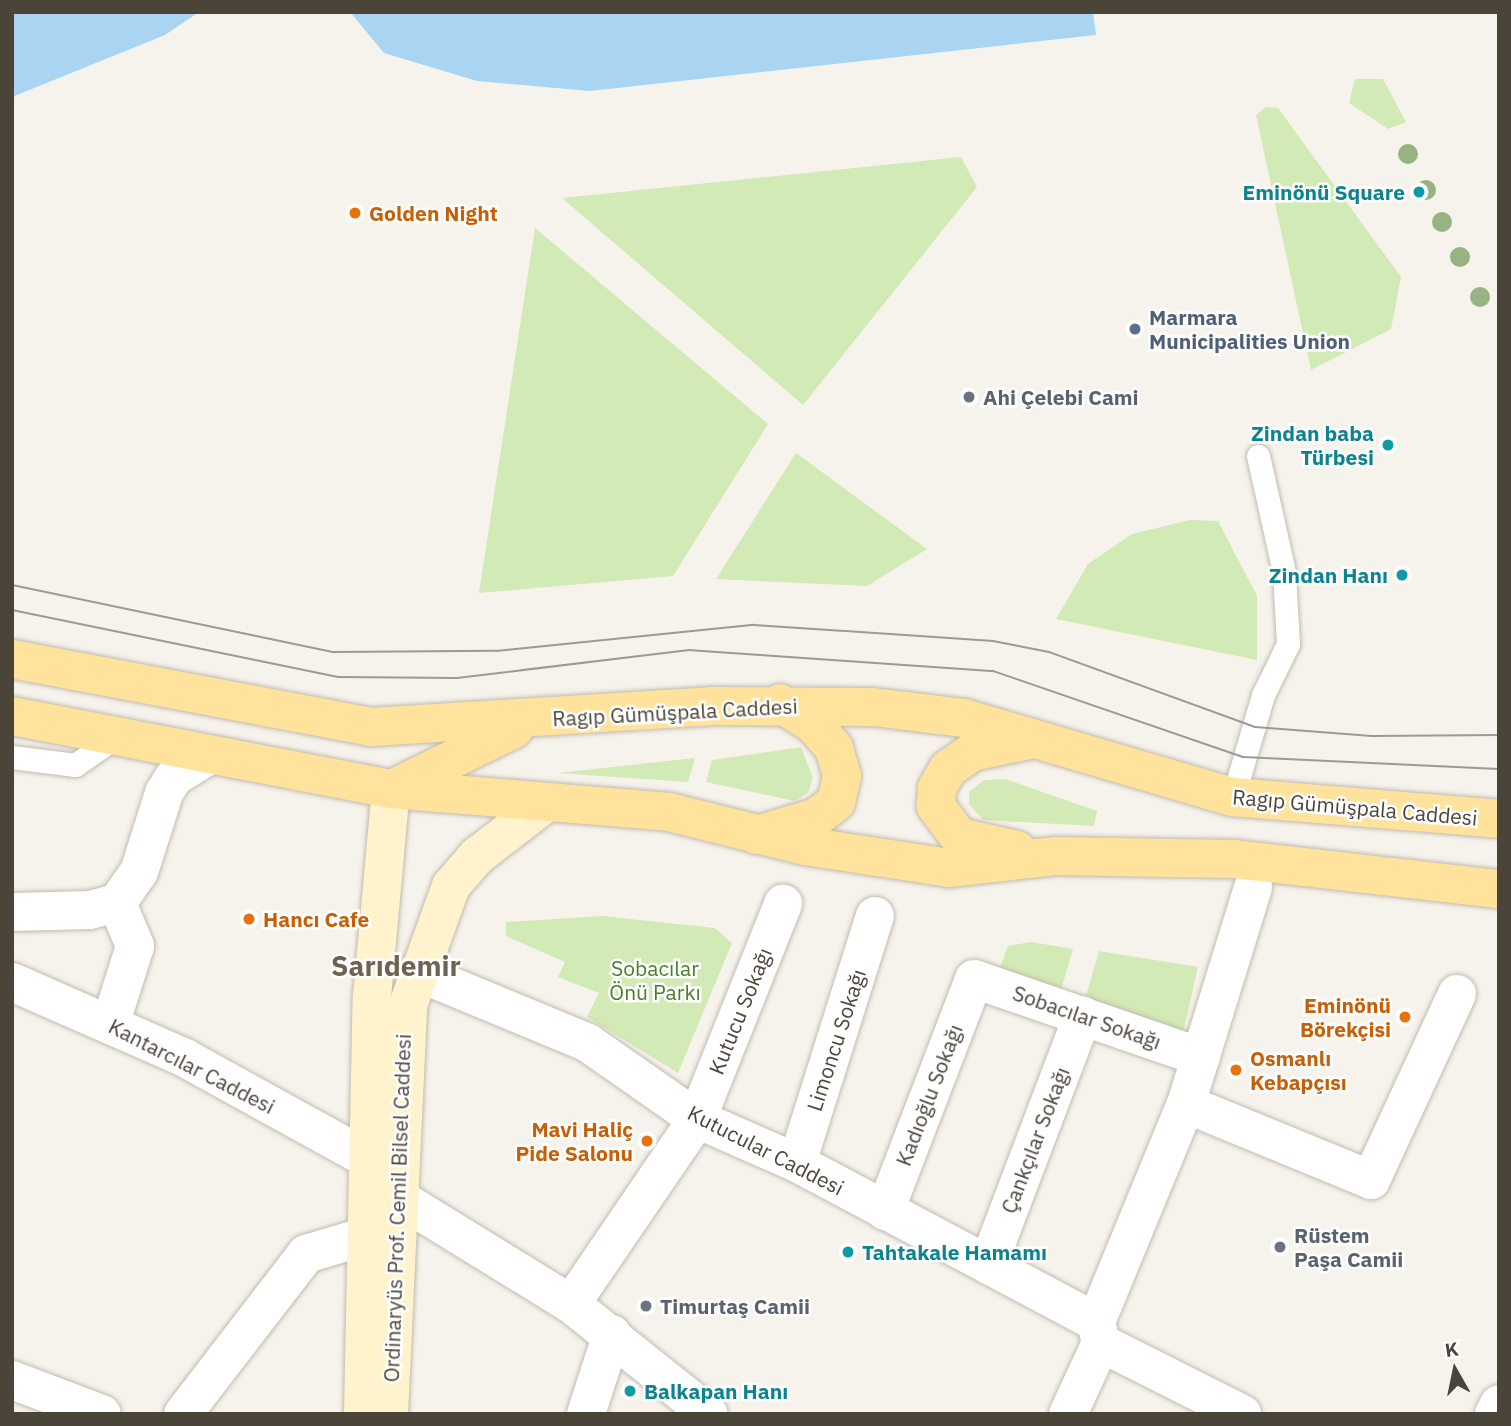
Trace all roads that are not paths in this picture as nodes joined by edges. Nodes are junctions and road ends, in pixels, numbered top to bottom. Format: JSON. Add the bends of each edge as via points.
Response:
{"nodes":[{"id":1,"x":1258,"y":456,"type":"dead end"},
{"id":2,"x":12,"y":659,"type":"edge"},
{"id":3,"x":128,"y":684,"type":"junction"},
{"id":4,"x":779,"y":704,"type":"junction"},
{"id":5,"x":12,"y":716,"type":"edge"},
{"id":6,"x":531,"y":720,"type":"junction"},
{"id":7,"x":114,"y":738,"type":"junction"},
{"id":8,"x":1034,"y":739,"type":"junction"},
{"id":9,"x":208,"y":756,"type":"junction"},
{"id":10,"x":12,"y":757,"type":"edge"},
{"id":11,"x":391,"y":789,"type":"junction"},
{"id":12,"x":1233,"y":797,"type":"junction"},
{"id":13,"x":547,"y":802,"type":"junction"},
{"id":14,"x":1499,"y":819,"type":"edge"},
{"id":15,"x":755,"y":835,"type":"junction"},
{"id":16,"x":1056,"y":856,"type":"junction"},
{"id":17,"x":1253,"y":887,"type":"dead end"},
{"id":18,"x":1499,"y":889,"type":"edge"},
{"id":19,"x":117,"y":903,"type":"junction"},
{"id":20,"x":783,"y":904,"type":"dead end"},
{"id":21,"x":12,"y":912,"type":"edge"},
{"id":22,"x":875,"y":916,"type":"dead end"},
{"id":23,"x":417,"y":972,"type":"junction"},
{"id":24,"x":974,"y":979,"type":"joint"},
{"id":25,"x":12,"y":982,"type":"edge"},
{"id":26,"x":1457,"y":994,"type":"dead end"},
{"id":27,"x":1083,"y":1015,"type":"junction"},
{"id":28,"x":110,"y":1025,"type":"junction"},
{"id":29,"x":1201,"y":1057,"type":"junction"},
{"id":30,"x":1186,"y":1104,"type":"junction"},
{"id":31,"x":697,"y":1119,"type":"junction"},
{"id":32,"x":368,"y":1159,"type":"junction"},
{"id":33,"x":797,"y":1163,"type":"junction"},
{"id":34,"x":397,"y":1197,"type":"junction"},
{"id":35,"x":885,"y":1211,"type":"junction"},
{"id":36,"x":366,"y":1236,"type":"junction"},
{"id":37,"x":988,"y":1265,"type":"junction"},
{"id":38,"x":571,"y":1304,"type":"junction"},
{"id":39,"x":1098,"y":1332,"type":"junction"},
{"id":40,"x":612,"y":1334,"type":"junction"},
{"id":41,"x":12,"y":1380,"type":"edge"},
{"id":42,"x":1499,"y":1405,"type":"edge"},
{"id":43,"x":102,"y":1414,"type":"edge"},
{"id":44,"x":183,"y":1414,"type":"edge"},
{"id":45,"x":363,"y":1414,"type":"edge"},
{"id":46,"x":389,"y":1414,"type":"edge"},
{"id":47,"x":586,"y":1414,"type":"edge"},
{"id":48,"x":709,"y":1414,"type":"edge"},
{"id":49,"x":1068,"y":1414,"type":"edge"},
{"id":50,"x":1242,"y":1414,"type":"edge"},
{"id":51,"x":1494,"y":1414,"type":"edge"}],
"edges":[{"from":1,"to":12,"type":"lane","via":[[1284,572],[1288,644],[1263,695]]},
{"from":2,"to":3,"type":"main road","name":"Ragıp Gümüşpala Caddesi"},
{"from":3,"to":6,"type":"main road","name":"Ragıp Gümüşpala Caddesi","via":[[371,727]]},
{"from":3,"to":7,"type":"main road"},
{"from":4,"to":6,"type":"main road","name":"Ragıp Gümüşpala Caddesi"},
{"from":4,"to":8,"type":"main road","name":"Ragıp Gümüşpala Caddesi","via":[[964,718]]},
{"from":4,"to":15,"type":"main road","via":[[813,724],[834,748],[842,776],[836,802],[817,817]]},
{"from":5,"to":7,"type":"main road"},
{"from":6,"to":11,"type":"main road"},
{"from":7,"to":9,"type":"main road"},
{"from":7,"to":10,"type":"lane","via":[[75,765]]},
{"from":8,"to":12,"type":"main road","name":"Ragıp Gümüşpala Caddesi"},
{"from":8,"to":16,"type":"main road","via":[[972,752],[948,769],[936,806],[959,837]]},
{"from":9,"to":11,"type":"main road"},
{"from":9,"to":19,"type":"street","via":[[174,777],[164,793],[139,872]]},
{"from":11,"to":13,"type":"main road"},
{"from":11,"to":32,"type":"street","name":"Ordinaryüs Prof. Cemil Bilsel Caddesi","via":[[377,919]]},
{"from":12,"to":14,"type":"main road","name":"Ragıp Gümüşpala Caddesi"},
{"from":13,"to":15,"type":"main road","via":[[668,812]]},
{"from":13,"to":23,"type":"street","name":"Ordinaryüs Prof. Cemil Bilsel Caddesi","via":[[477,856],[451,886]]},
{"from":15,"to":16,"type":"main road","via":[[949,868]]},
{"from":16,"to":18,"type":"main road","via":[[1234,859]]},
{"from":17,"to":29,"type":"street"},
{"from":19,"to":21,"type":"street","via":[[90,910]]},
{"from":19,"to":28,"type":"street","via":[[135,946]]},
{"from":20,"to":31,"type":"street","name":"Kutucu Sokağı"},
{"from":22,"to":33,"type":"street","name":"Limoncu Sokağı"},
{"from":23,"to":31,"type":"street","name":"Kutucular Caddesi","via":[[588,1043]]},
{"from":23,"to":34,"type":"street","name":"Ordinaryüs Prof. Cemil Bilsel Caddesi","via":[[400,1065]]},
{"from":24,"to":27,"type":"street","name":"Sobacılar Sokağı"},
{"from":24,"to":35,"type":"street","name":"Kadıoğlu Sokağı"},
{"from":25,"to":28,"type":"street","name":"Kantarcılar Caddesi"},
{"from":26,"to":30,"type":"street","via":[[1371,1180]]},
{"from":27,"to":29,"type":"street","name":"Sobacılar Sokağı"},
{"from":27,"to":37,"type":"street","name":"Çankçılar Sokağı"},
{"from":28,"to":32,"type":"street","name":"Kantarcılar Caddesi","via":[[185,1058]]},
{"from":29,"to":30,"type":"street"},
{"from":30,"to":39,"type":"street"},
{"from":31,"to":33,"type":"street","name":"Kutucular Caddesi"},
{"from":31,"to":38,"type":"street","name":"Kutucu Sokağı"},
{"from":32,"to":36,"type":"street","name":"Ordinaryüs Prof. Cemil Bilsel Caddesi"},
{"from":33,"to":35,"type":"street","name":"Kutucular Caddesi"},
{"from":34,"to":38,"type":"street"},
{"from":34,"to":46,"type":"street","name":"Ordinaryüs Prof. Cemil Bilsel Caddesi"},
{"from":35,"to":37,"type":"street","name":"Kutucular Caddesi"},
{"from":36,"to":44,"type":"street","via":[[306,1254]]},
{"from":36,"to":45,"type":"street","name":"Ordinaryüs Prof. Cemil Bilsel Caddesi"},
{"from":37,"to":39,"type":"street","name":"Kutucular Caddesi"},
{"from":38,"to":40,"type":"street"},
{"from":39,"to":49,"type":"street"},
{"from":39,"to":50,"type":"street","name":"Kutucular Caddesi"},
{"from":40,"to":47,"type":"street"},
{"from":40,"to":48,"type":"street","via":[[679,1396]]},
{"from":41,"to":43,"type":"street"},
{"from":42,"to":51,"type":"street"}]}
